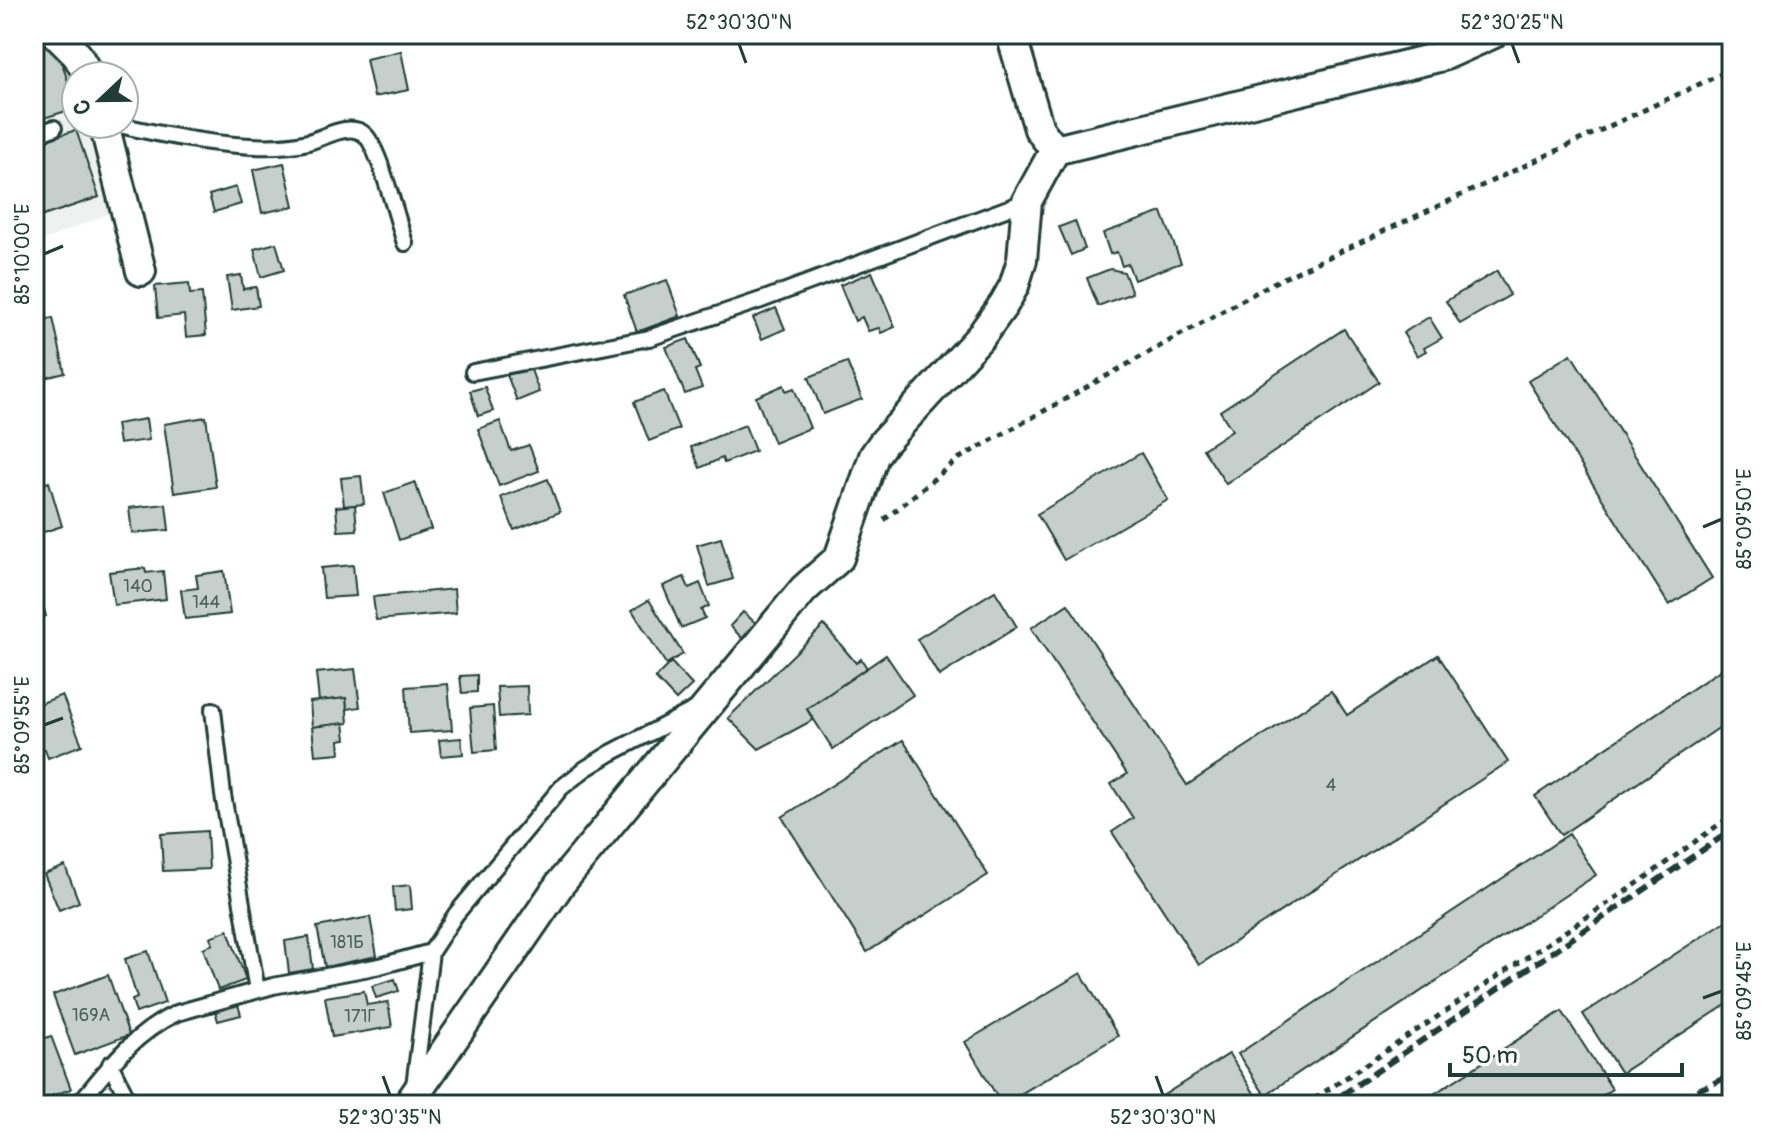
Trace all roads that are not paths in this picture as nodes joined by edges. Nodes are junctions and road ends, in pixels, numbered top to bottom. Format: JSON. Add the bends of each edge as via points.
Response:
{"nodes":[{"id":1,"x":56,"y":34,"type":"edge"},
{"id":2,"x":1011,"y":34,"type":"edge"},
{"id":3,"x":1492,"y":34,"type":"edge"},
{"id":4,"x":80,"y":60,"type":"edge"},
{"id":5,"x":54,"y":128,"type":"dead end"},
{"id":6,"x":140,"y":130,"type":"edge"},
{"id":7,"x":34,"y":135,"type":"edge"},
{"id":8,"x":108,"y":140,"type":"edge"},
{"id":9,"x":1055,"y":150,"type":"junction"},
{"id":10,"x":1027,"y":201,"type":"junction"},
{"id":11,"x":405,"y":243,"type":"dead end"},
{"id":12,"x":141,"y":271,"type":"dead end"},
{"id":13,"x":473,"y":372,"type":"dead end"},
{"id":14,"x":711,"y":702,"type":"junction"},
{"id":15,"x":213,"y":710,"type":"dead end"},
{"id":16,"x":431,"y":952,"type":"junction"},
{"id":17,"x":257,"y":990,"type":"junction"},
{"id":18,"x":110,"y":1064,"type":"junction"},
{"id":19,"x":410,"y":1102,"type":"edge"},
{"id":20,"x":78,"y":1105,"type":"edge"},
{"id":21,"x":131,"y":1105,"type":"edge"}],
"edges":[{"from":1,"to":4,"type":"street"},
{"from":2,"to":9,"type":"street","via":[[1039,129]]},
{"from":3,"to":9,"type":"street","via":[[1443,56]]},
{"from":5,"to":7,"type":"lane"},
{"from":6,"to":11,"type":"lane","via":[[267,148],[355,129],[372,146]]},
{"from":8,"to":12,"type":"street"},
{"from":9,"to":10,"type":"street"},
{"from":10,"to":13,"type":"lane","via":[[649,338]]},
{"from":10,"to":14,"type":"street","via":[[1014,286],[981,336],[874,456],[839,558],[804,589]]},
{"from":14,"to":16,"type":"lane","via":[[611,753],[561,788],[456,914]]},
{"from":14,"to":19,"type":"street","via":[[560,884]]},
{"from":15,"to":17,"type":"lane"},
{"from":16,"to":17,"type":"lane"},
{"from":16,"to":19,"type":"lane"},
{"from":17,"to":18,"type":"lane","via":[[164,1019]]},
{"from":18,"to":20,"type":"lane"},
{"from":18,"to":21,"type":"lane"}]}
